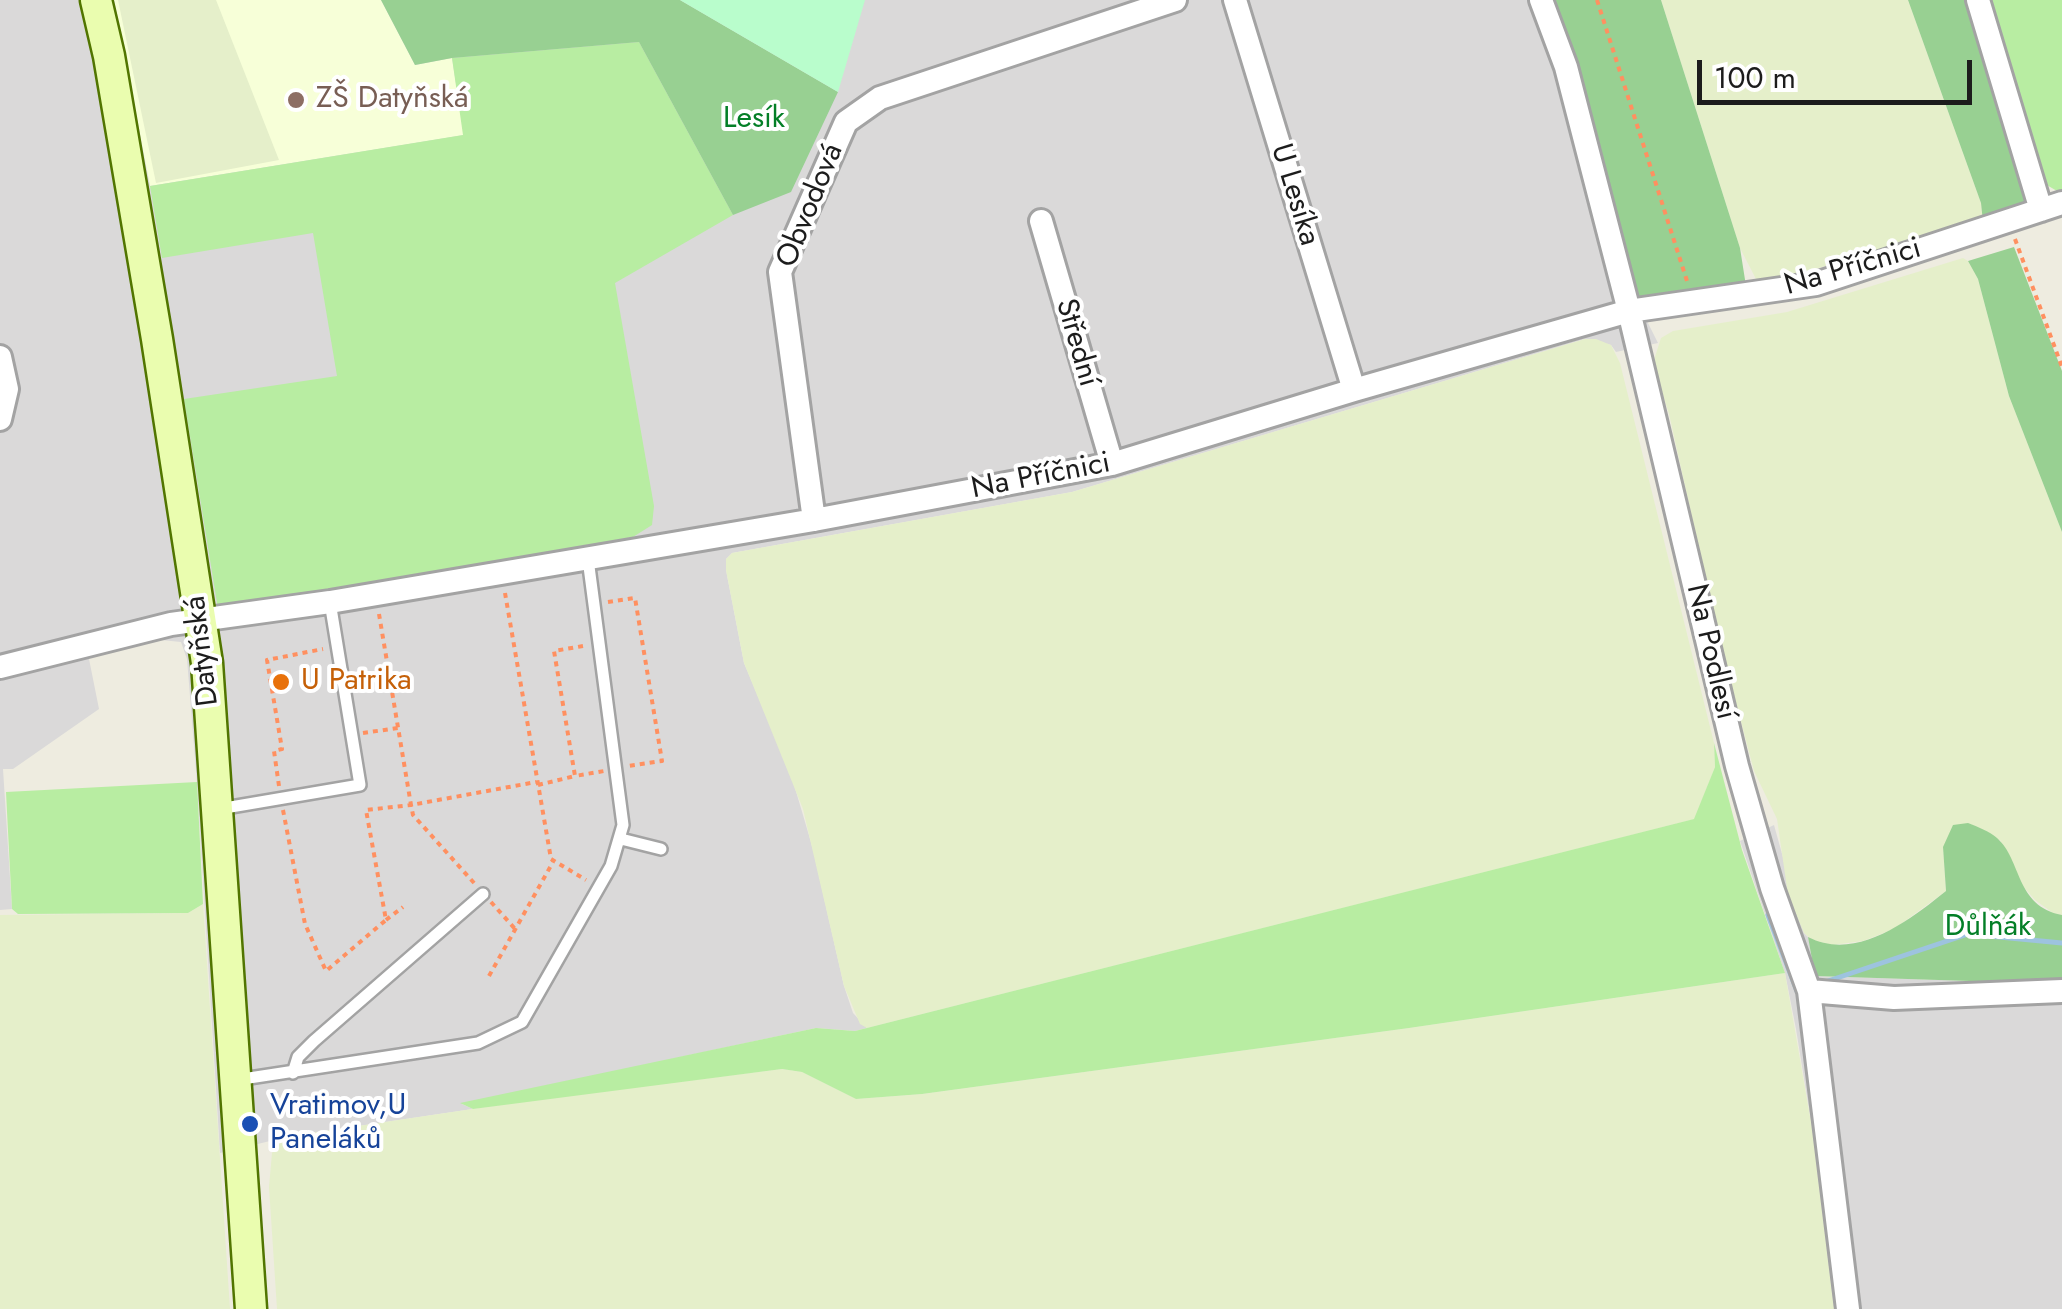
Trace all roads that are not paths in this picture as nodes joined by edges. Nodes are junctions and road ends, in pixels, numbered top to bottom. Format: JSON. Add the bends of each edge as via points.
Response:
{"nodes":[{"id":1,"x":96,"y":0,"type":"edge"},
{"id":2,"x":1175,"y":0,"type":"edge"},
{"id":3,"x":1235,"y":0,"type":"edge"},
{"id":4,"x":1541,"y":0,"type":"edge"},
{"id":5,"x":1978,"y":0,"type":"edge"},
{"id":6,"x":2051,"y":206,"type":"edge"},
{"id":7,"x":1040,"y":221,"type":"dead end"},
{"id":8,"x":1629,"y":311,"type":"junction"},
{"id":9,"x":0,"y":357,"type":"edge"},
{"id":10,"x":1354,"y":390,"type":"junction"},
{"id":11,"x":0,"y":419,"type":"edge"},
{"id":12,"x":1112,"y":464,"type":"junction"},
{"id":13,"x":814,"y":520,"type":"junction"},
{"id":14,"x":588,"y":558,"type":"junction"},
{"id":15,"x":330,"y":602,"type":"junction"},
{"id":16,"x":202,"y":622,"type":"junction"},
{"id":17,"x":0,"y":667,"type":"edge"},
{"id":18,"x":219,"y":809,"type":"junction"},
{"id":19,"x":621,"y":839,"type":"junction"},
{"id":20,"x":661,"y":849,"type":"dead end"},
{"id":21,"x":483,"y":894,"type":"road end"},
{"id":22,"x":1809,"y":990,"type":"junction"},
{"id":23,"x":2062,"y":992,"type":"edge"},
{"id":24,"x":293,"y":1074,"type":"junction"},
{"id":25,"x":236,"y":1080,"type":"junction"},
{"id":26,"x":251,"y":1309,"type":"edge"},
{"id":27,"x":1848,"y":1309,"type":"edge"}],
"edges":[{"from":1,"to":16,"type":"main road","name":"Datyňská"},
{"from":2,"to":13,"type":"street","name":"Obvodová","via":[[880,98],[846,122],[780,272]]},
{"from":3,"to":10,"type":"street","name":"U Lesíka"},
{"from":4,"to":8,"type":"street","name":"Na Podlesí","via":[[1566,67]]},
{"from":5,"to":6,"type":"street"},
{"from":6,"to":8,"type":"street","name":"Na Příčnici","via":[[1816,284]]},
{"from":7,"to":12,"type":"street","name":"Střední"},
{"from":8,"to":10,"type":"street","name":"Na Příčnici"},
{"from":8,"to":22,"type":"street","name":"Na Podlesí","via":[[1736,766]]},
{"from":9,"to":11,"type":"street","via":[[7,389]]},
{"from":10,"to":12,"type":"street","name":"Na Příčnici"},
{"from":12,"to":13,"type":"street","name":"Na Příčnici"},
{"from":13,"to":14,"type":"street","name":"Na Příčnici"},
{"from":14,"to":15,"type":"street","name":"Na Příčnici"},
{"from":14,"to":19,"type":"lane","via":[[623,810]]},
{"from":15,"to":16,"type":"street","name":"Na Příčnici"},
{"from":15,"to":18,"type":"lane","via":[[360,785]]},
{"from":16,"to":17,"type":"street","name":"Na Příčnici"},
{"from":16,"to":18,"type":"main road","name":"Datyňská"},
{"from":18,"to":25,"type":"main road","name":"Datyňská"},
{"from":19,"to":20,"type":"lane"},
{"from":19,"to":24,"type":"lane","via":[[522,1022],[478,1043]]},
{"from":21,"to":24,"type":"lane","via":[[314,1041]]},
{"from":22,"to":23,"type":"street","via":[[1894,998]]},
{"from":22,"to":27,"type":"street","name":"Na Podlesí"},
{"from":24,"to":25,"type":"lane"},
{"from":25,"to":26,"type":"main road","name":"Datyňská"}]}
